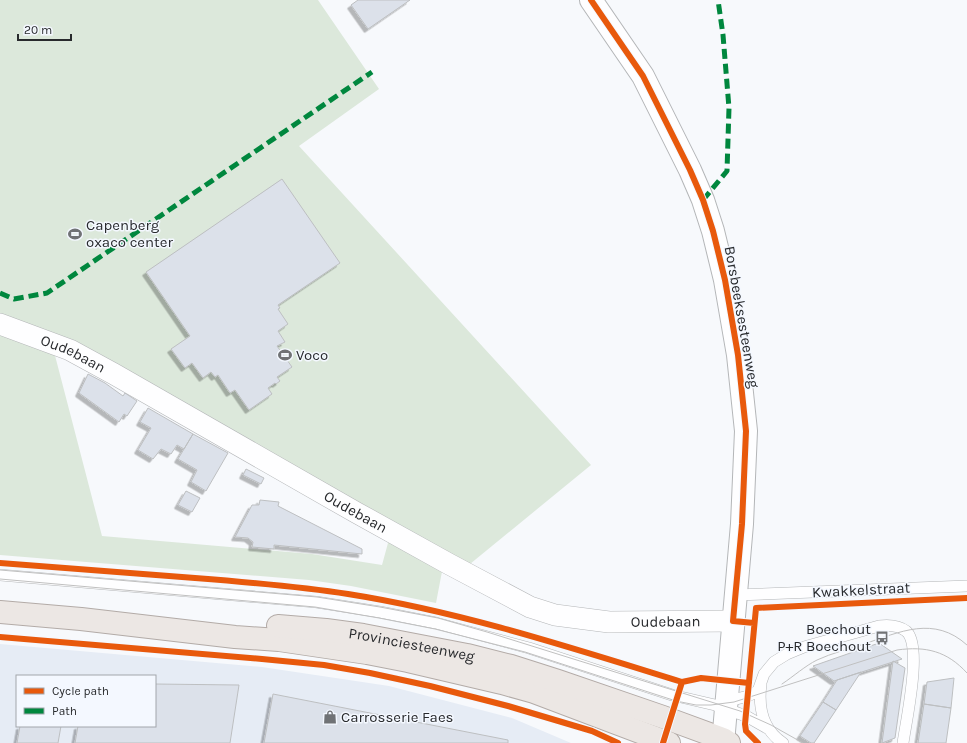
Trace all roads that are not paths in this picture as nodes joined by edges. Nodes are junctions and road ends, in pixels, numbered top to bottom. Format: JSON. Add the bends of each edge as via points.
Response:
{"nodes":[{"id":1,"x":591,"y":0,"type":"edge"},
{"id":2,"x":0,"y":324,"type":"edge"},
{"id":3,"x":0,"y":575,"type":"edge"},
{"id":4,"x":967,"y":586,"type":"edge"},
{"id":5,"x":736,"y":595,"type":"junction"},
{"id":6,"x":0,"y":612,"type":"edge"},
{"id":7,"x":81,"y":619,"type":"junction"},
{"id":8,"x":733,"y":621,"type":"junction"},
{"id":9,"x":761,"y":684,"type":"junction"},
{"id":10,"x":719,"y":704,"type":"junction"},
{"id":11,"x":767,"y":728,"type":"junction"},
{"id":12,"x":725,"y":742,"type":"edge"},
{"id":13,"x":669,"y":743,"type":"edge"},
{"id":14,"x":783,"y":743,"type":"edge"},
{"id":15,"x":903,"y":743,"type":"edge"}],
"edges":[{"from":1,"to":5,"type":"street","name":"Borsbeeksesteenweg","via":[[643,76],[690,170],[703,200],[724,273],[738,355],[746,431]]},
{"from":2,"to":8,"type":"street","name":"Oudebaan","via":[[70,350],[371,521],[530,607],[555,615],[609,622]]},
{"from":3,"to":10,"type":"lane","via":[[316,602],[380,612],[486,636],[672,695]]},
{"from":4,"to":5,"type":"lane"},
{"from":5,"to":8,"type":"street","name":"Borsbeeksesteenweg"},
{"from":6,"to":7,"type":"main road","name":"Provinciesteenweg"},
{"from":7,"to":12,"type":"main road","name":"Provinciesteenweg","via":[[252,624],[326,630],[407,642],[530,672],[663,717]]},
{"from":7,"to":13,"type":"main road","name":"Provinciesteenweg","via":[[279,640],[408,661],[534,692]]},
{"from":8,"to":10,"type":"street","name":"Borsbeeksesteenweg"},
{"from":9,"to":10,"type":"lane","via":[[758,691],[752,694]]},
{"from":9,"to":11,"type":"lane","via":[[762,710]]},
{"from":9,"to":15,"type":"lane","via":[[764,674],[774,662],[804,647],[879,626],[888,625],[906,630],[911,637],[914,657]]},
{"from":10,"to":11,"type":"lane"},
{"from":10,"to":12,"type":"street","name":"Borsbeeksesteenweg"},
{"from":11,"to":14,"type":"lane"}]}
